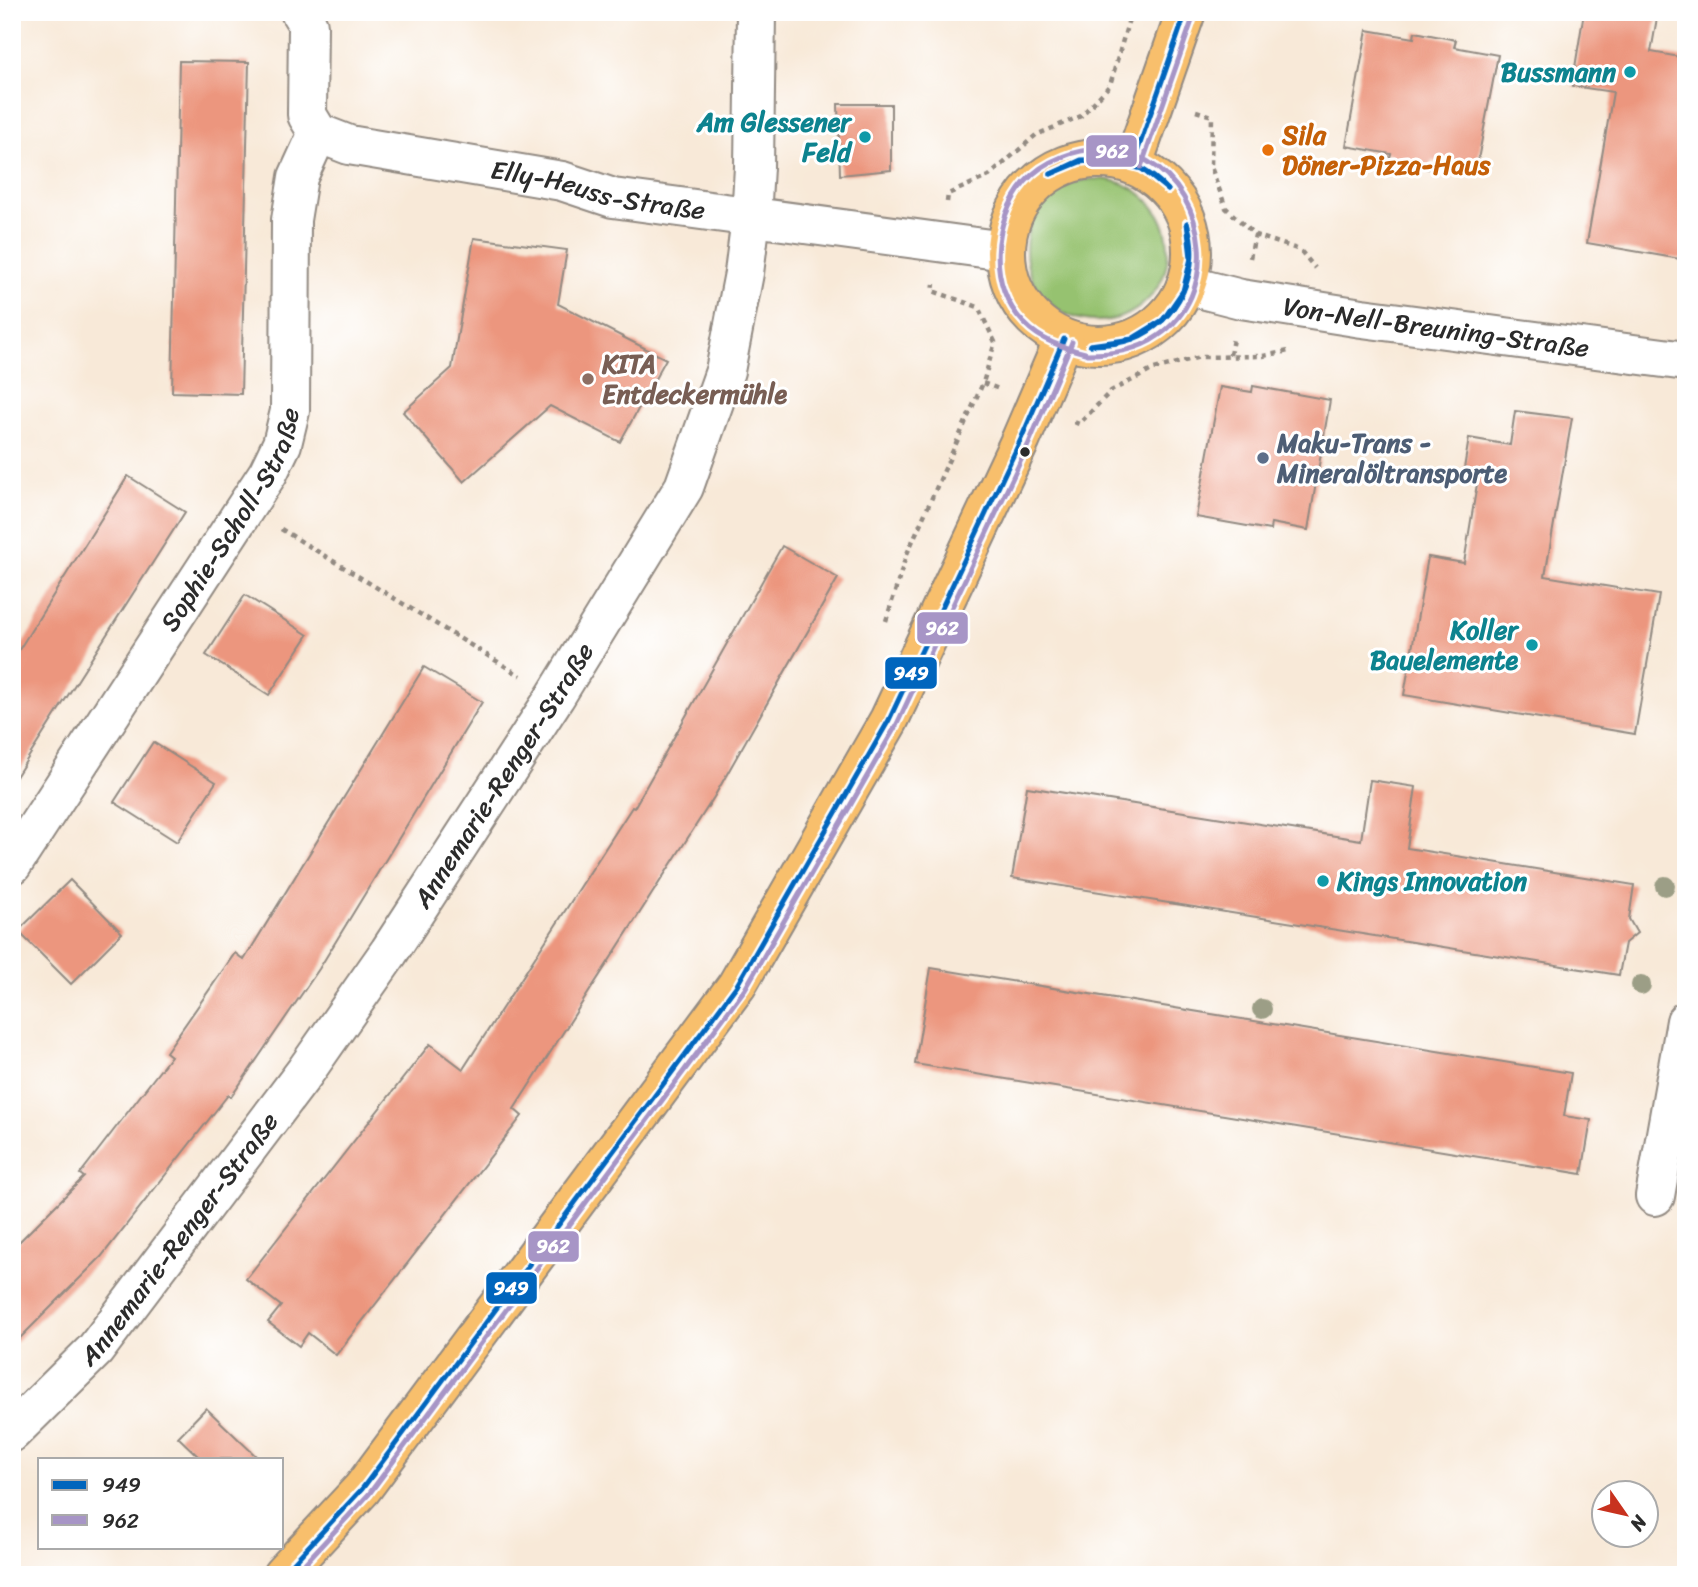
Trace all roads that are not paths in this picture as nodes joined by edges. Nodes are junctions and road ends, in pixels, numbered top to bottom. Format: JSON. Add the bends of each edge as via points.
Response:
{"nodes":[{"id":1,"x":300,"y":12,"type":"edge"},
{"id":2,"x":756,"y":12,"type":"edge"},
{"id":3,"x":1186,"y":12,"type":"edge"},
{"id":4,"x":318,"y":133,"type":"junction"},
{"id":5,"x":1133,"y":164,"type":"junction"},
{"id":6,"x":751,"y":218,"type":"junction"},
{"id":7,"x":1005,"y":251,"type":"junction"},
{"id":8,"x":1186,"y":285,"type":"junction"},
{"id":9,"x":1064,"y":339,"type":"junction"},
{"id":10,"x":1686,"y":361,"type":"edge"},
{"id":11,"x":12,"y":865,"type":"edge"},
{"id":12,"x":1685,"y":1028,"type":"edge"},
{"id":13,"x":1655,"y":1196,"type":"dead end"},
{"id":14,"x":12,"y":1432,"type":"edge"},
{"id":15,"x":282,"y":1575,"type":"edge"}],
"edges":[{"from":1,"to":4,"type":"street","via":[[308,25],[307,115]]},
{"from":2,"to":6,"type":"street","name":"Annemarie-Renger-Straße"},
{"from":3,"to":5,"type":"main road"},
{"from":4,"to":6,"type":"street","name":"Elly-Heuss-Straße","via":[[349,145],[562,181],[613,198]]},
{"from":4,"to":11,"type":"street","name":"Sophie-Scholl-Straße","via":[[298,177],[290,220],[290,411],[282,444]]},
{"from":5,"to":7,"type":"main road","via":[[1098,158],[1052,172],[1032,186],[1012,216]]},
{"from":5,"to":8,"type":"main road","via":[[1158,179],[1177,201],[1190,227],[1193,257]]},
{"from":6,"to":7,"type":"street","name":"Elly-Heuss-Straße"},
{"from":6,"to":14,"type":"street","name":"Annemarie-Renger-Straße","via":[[725,371],[684,487],[555,697],[305,1072],[94,1350]]},
{"from":7,"to":9,"type":"main road","via":[[1007,274],[1021,304],[1044,328]]},
{"from":8,"to":9,"type":"main road","via":[[1175,308],[1136,338],[1112,345]]},
{"from":8,"to":10,"type":"street","name":"Von-Nell-Breuning-Straße","via":[[1348,316]]},
{"from":9,"to":15,"type":"main road","via":[[889,720],[737,985],[362,1489]]},
{"from":12,"to":13,"type":"street"}]}
